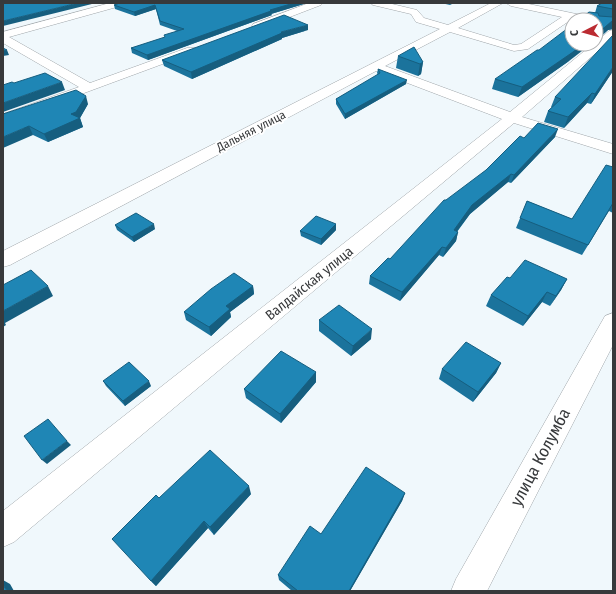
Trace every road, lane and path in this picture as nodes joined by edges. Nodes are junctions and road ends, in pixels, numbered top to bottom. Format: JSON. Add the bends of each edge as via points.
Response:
{"nodes":[{"id":1,"x":121,"y":3,"type":"edge"},
{"id":2,"x":318,"y":3,"type":"edge"},
{"id":3,"x":376,"y":3,"type":"edge"},
{"id":4,"x":498,"y":3,"type":"edge"},
{"id":5,"x":511,"y":3,"type":"edge"},
{"id":6,"x":564,"y":15,"type":"edge"},
{"id":7,"x":564,"y":20,"type":"edge"},
{"id":8,"x":448,"y":28,"type":"junction"},
{"id":9,"x":248,"y":30,"type":"edge"},
{"id":10,"x":613,"y":33,"type":"edge"},
{"id":11,"x":3,"y":36,"type":"edge"},
{"id":12,"x":205,"y":46,"type":"edge"},
{"id":13,"x":376,"y":68,"type":"junction"},
{"id":14,"x":90,"y":88,"type":"junction"},
{"id":15,"x":512,"y":118,"type":"junction"},
{"id":16,"x":3,"y":119,"type":"edge"},
{"id":17,"x":613,"y":149,"type":"edge"},
{"id":18,"x":3,"y":260,"type":"edge"},
{"id":19,"x":613,"y":322,"type":"edge"},
{"id":20,"x":3,"y":530,"type":"edge"},
{"id":21,"x":468,"y":591,"type":"edge"}],
"edges":[{"from":1,"to":11,"type":"street"},
{"from":2,"to":9,"type":"street"},
{"from":3,"to":8,"type":"street","via":[[414,12],[420,20]]},
{"from":4,"to":8,"type":"street","name":"Дальняя улица"},
{"from":5,"to":6,"type":"street"},
{"from":7,"to":8,"type":"street","via":[[524,47],[514,48]]},
{"from":8,"to":13,"type":"street","name":"Дальняя улица"},
{"from":10,"to":15,"type":"street","name":"Валдайская улица"},
{"from":11,"to":14,"type":"street"},
{"from":12,"to":14,"type":"street"},
{"from":13,"to":15,"type":"street"},
{"from":13,"to":18,"type":"street","name":"Дальняя улица"},
{"from":14,"to":16,"type":"street"},
{"from":15,"to":17,"type":"street"},
{"from":15,"to":20,"type":"street","name":"Валдайская улица"},
{"from":19,"to":21,"type":"street","name":"улица Колумба"}]}
